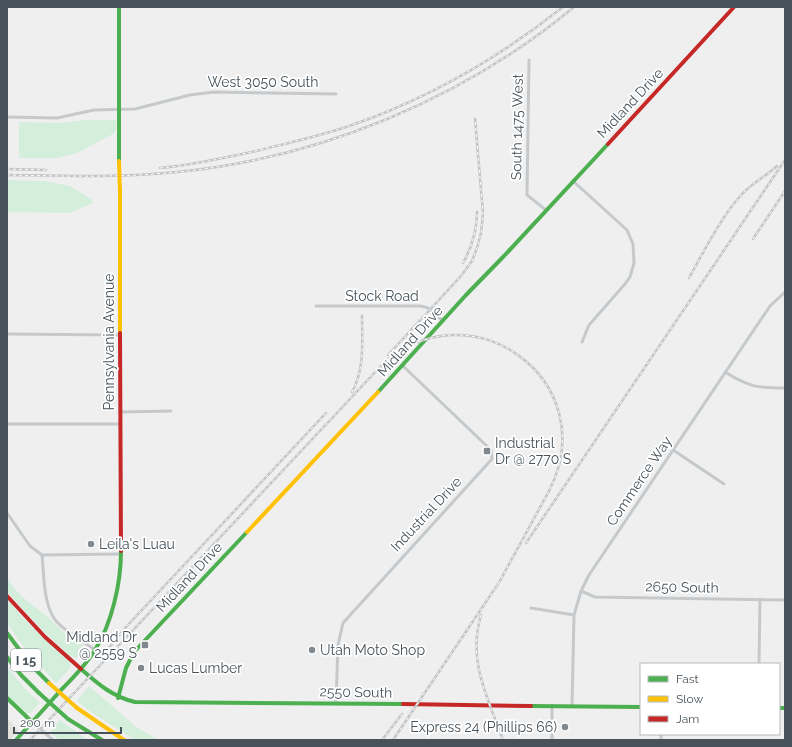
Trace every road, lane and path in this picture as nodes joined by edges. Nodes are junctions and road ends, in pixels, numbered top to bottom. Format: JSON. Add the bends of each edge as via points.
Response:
{"nodes":[{"id":1,"x":119,"y":7,"type":"edge"},
{"id":2,"x":734,"y":7,"type":"edge"},
{"id":3,"x":529,"y":60,"type":"dead end"},
{"id":4,"x":336,"y":94,"type":"dead end"},
{"id":5,"x":120,"y":110,"type":"junction"},
{"id":6,"x":7,"y":117,"type":"edge"},
{"id":7,"x":573,"y":181,"type":"junction"},
{"id":8,"x":546,"y":210,"type":"junction"},
{"id":9,"x":785,"y":292,"type":"edge"},
{"id":10,"x":316,"y":306,"type":"dead end"},
{"id":11,"x":443,"y":321,"type":"junction"},
{"id":12,"x":7,"y":334,"type":"edge"},
{"id":13,"x":120,"y":335,"type":"junction"},
{"id":14,"x":582,"y":342,"type":"dead end"},
{"id":15,"x":403,"y":366,"type":"junction"},
{"id":16,"x":725,"y":372,"type":"junction"},
{"id":17,"x":785,"y":388,"type":"edge"},
{"id":18,"x":171,"y":411,"type":"dead end"},
{"id":19,"x":120,"y":412,"type":"junction"},
{"id":20,"x":7,"y":424,"type":"edge"},
{"id":21,"x":120,"y":424,"type":"junction"},
{"id":22,"x":673,"y":450,"type":"junction"},
{"id":23,"x":724,"y":484,"type":"dead end"},
{"id":24,"x":7,"y":514,"type":"edge"},
{"id":25,"x":121,"y":554,"type":"junction"},
{"id":26,"x":42,"y":555,"type":"junction"},
{"id":27,"x":581,"y":591,"type":"junction"},
{"id":28,"x":7,"y":596,"type":"edge"},
{"id":29,"x":760,"y":599,"type":"junction"},
{"id":30,"x":785,"y":600,"type":"edge"},
{"id":31,"x":531,"y":608,"type":"dead end"},
{"id":32,"x":574,"y":615,"type":"junction"},
{"id":33,"x":7,"y":633,"type":"edge"},
{"id":34,"x":95,"y":650,"type":"junction"},
{"id":35,"x":7,"y":657,"type":"edge"},
{"id":36,"x":760,"y":663,"type":"edge"},
{"id":37,"x":81,"y":669,"type":"junction"},
{"id":38,"x":7,"y":698,"type":"edge"},
{"id":39,"x":118,"y":698,"type":"junction"},
{"id":40,"x":336,"y":702,"type":"junction"},
{"id":41,"x":552,"y":706,"type":"junction"},
{"id":42,"x":572,"y":706,"type":"junction"},
{"id":43,"x":640,"y":706,"type":"edge"},
{"id":44,"x":32,"y":722,"type":"junction"},
{"id":45,"x":16,"y":740,"type":"edge"},
{"id":46,"x":53,"y":740,"type":"edge"},
{"id":47,"x":102,"y":740,"type":"edge"},
{"id":48,"x":124,"y":740,"type":"edge"},
{"id":49,"x":552,"y":740,"type":"edge"}],
"edges":[{"from":1,"to":5,"type":"main road","name":"Pennsylvania Avenue"},
{"from":2,"to":7,"type":"main road","name":"Midland Drive"},
{"from":3,"to":8,"type":"street","name":"South 1475 West","via":[[527,195]]},
{"from":4,"to":5,"type":"street","name":"West 3050 South","via":[[214,92]]},
{"from":5,"to":6,"type":"street","name":"West 3050 South","via":[[94,110],[57,118]]},
{"from":5,"to":13,"type":"main road","name":"Pennsylvania Avenue","bridge":true},
{"from":7,"to":8,"type":"main road","name":"Midland Drive"},
{"from":7,"to":14,"type":"street","via":[[627,230],[633,244],[634,263],[630,277],[589,325]]},
{"from":8,"to":11,"type":"main road","name":"Midland Drive"},
{"from":9,"to":16,"type":"street","name":"Commerce Way","via":[[770,306]]},
{"from":10,"to":11,"type":"street","name":"Stock Road","via":[[423,306]]},
{"from":11,"to":15,"type":"main road","name":"Midland Drive"},
{"from":12,"to":13,"type":"street"},
{"from":13,"to":19,"type":"main road","name":"Pennsylvania Avenue"},
{"from":15,"to":39,"type":"main road","name":"Midland Drive","via":[[134,652],[125,668]]},
{"from":15,"to":40,"type":"street","name":"Industrial Drive","via":[[491,450],[492,459],[343,622],[338,645]]},
{"from":16,"to":17,"type":"street","via":[[753,387]]},
{"from":16,"to":22,"type":"street","name":"Commerce Way"},
{"from":18,"to":19,"type":"street"},
{"from":19,"to":21,"type":"main road","name":"Pennsylvania Avenue"},
{"from":20,"to":21,"type":"street"},
{"from":21,"to":25,"type":"main road","name":"Pennsylvania Avenue"},
{"from":22,"to":23,"type":"street"},
{"from":22,"to":27,"type":"street","name":"Commerce Way"},
{"from":24,"to":26,"type":"street","via":[[30,546]]},
{"from":25,"to":26,"type":"street"},
{"from":25,"to":34,"type":"main road","name":"Pennsylvania Avenue","via":[[116,596]]},
{"from":26,"to":34,"type":"street","via":[[45,590],[51,612],[57,622]]},
{"from":27,"to":29,"type":"street","name":"2650 South","via":[[595,597]]},
{"from":27,"to":32,"type":"street","name":"Commerce Way"},
{"from":28,"to":37,"type":"main road","name":"2550 South","via":[[45,637]]},
{"from":29,"to":30,"type":"street","name":"2650 South"},
{"from":29,"to":36,"type":"street"},
{"from":31,"to":32,"type":"street"},
{"from":32,"to":42,"type":"street","name":"Commerce Way"},
{"from":33,"to":48,"type":"main road","number":"I 15","bridge":true,"via":[[30,664],[49,683],[77,708]]},
{"from":34,"to":37,"type":"main road","name":"Pennsylvania Avenue"},
{"from":35,"to":47,"type":"main road","number":"I 15","bridge":true,"via":[[21,675],[68,719]]},
{"from":37,"to":39,"type":"main road","name":"2550 South","via":[[104,690]]},
{"from":37,"to":44,"type":"main road","name":"Pennsylvania Avenue"},
{"from":38,"to":44,"type":"main road"},
{"from":39,"to":40,"type":"main road","name":"2550 South","via":[[135,702]]},
{"from":40,"to":41,"type":"main road","name":"2550 South"},
{"from":41,"to":42,"type":"main road","name":"2550 South"},
{"from":41,"to":49,"type":"street"},
{"from":42,"to":43,"type":"main road","name":"2550 South"},
{"from":44,"to":45,"type":"main road","name":"Pennsylvania Avenue"},
{"from":44,"to":46,"type":"street"}]}
